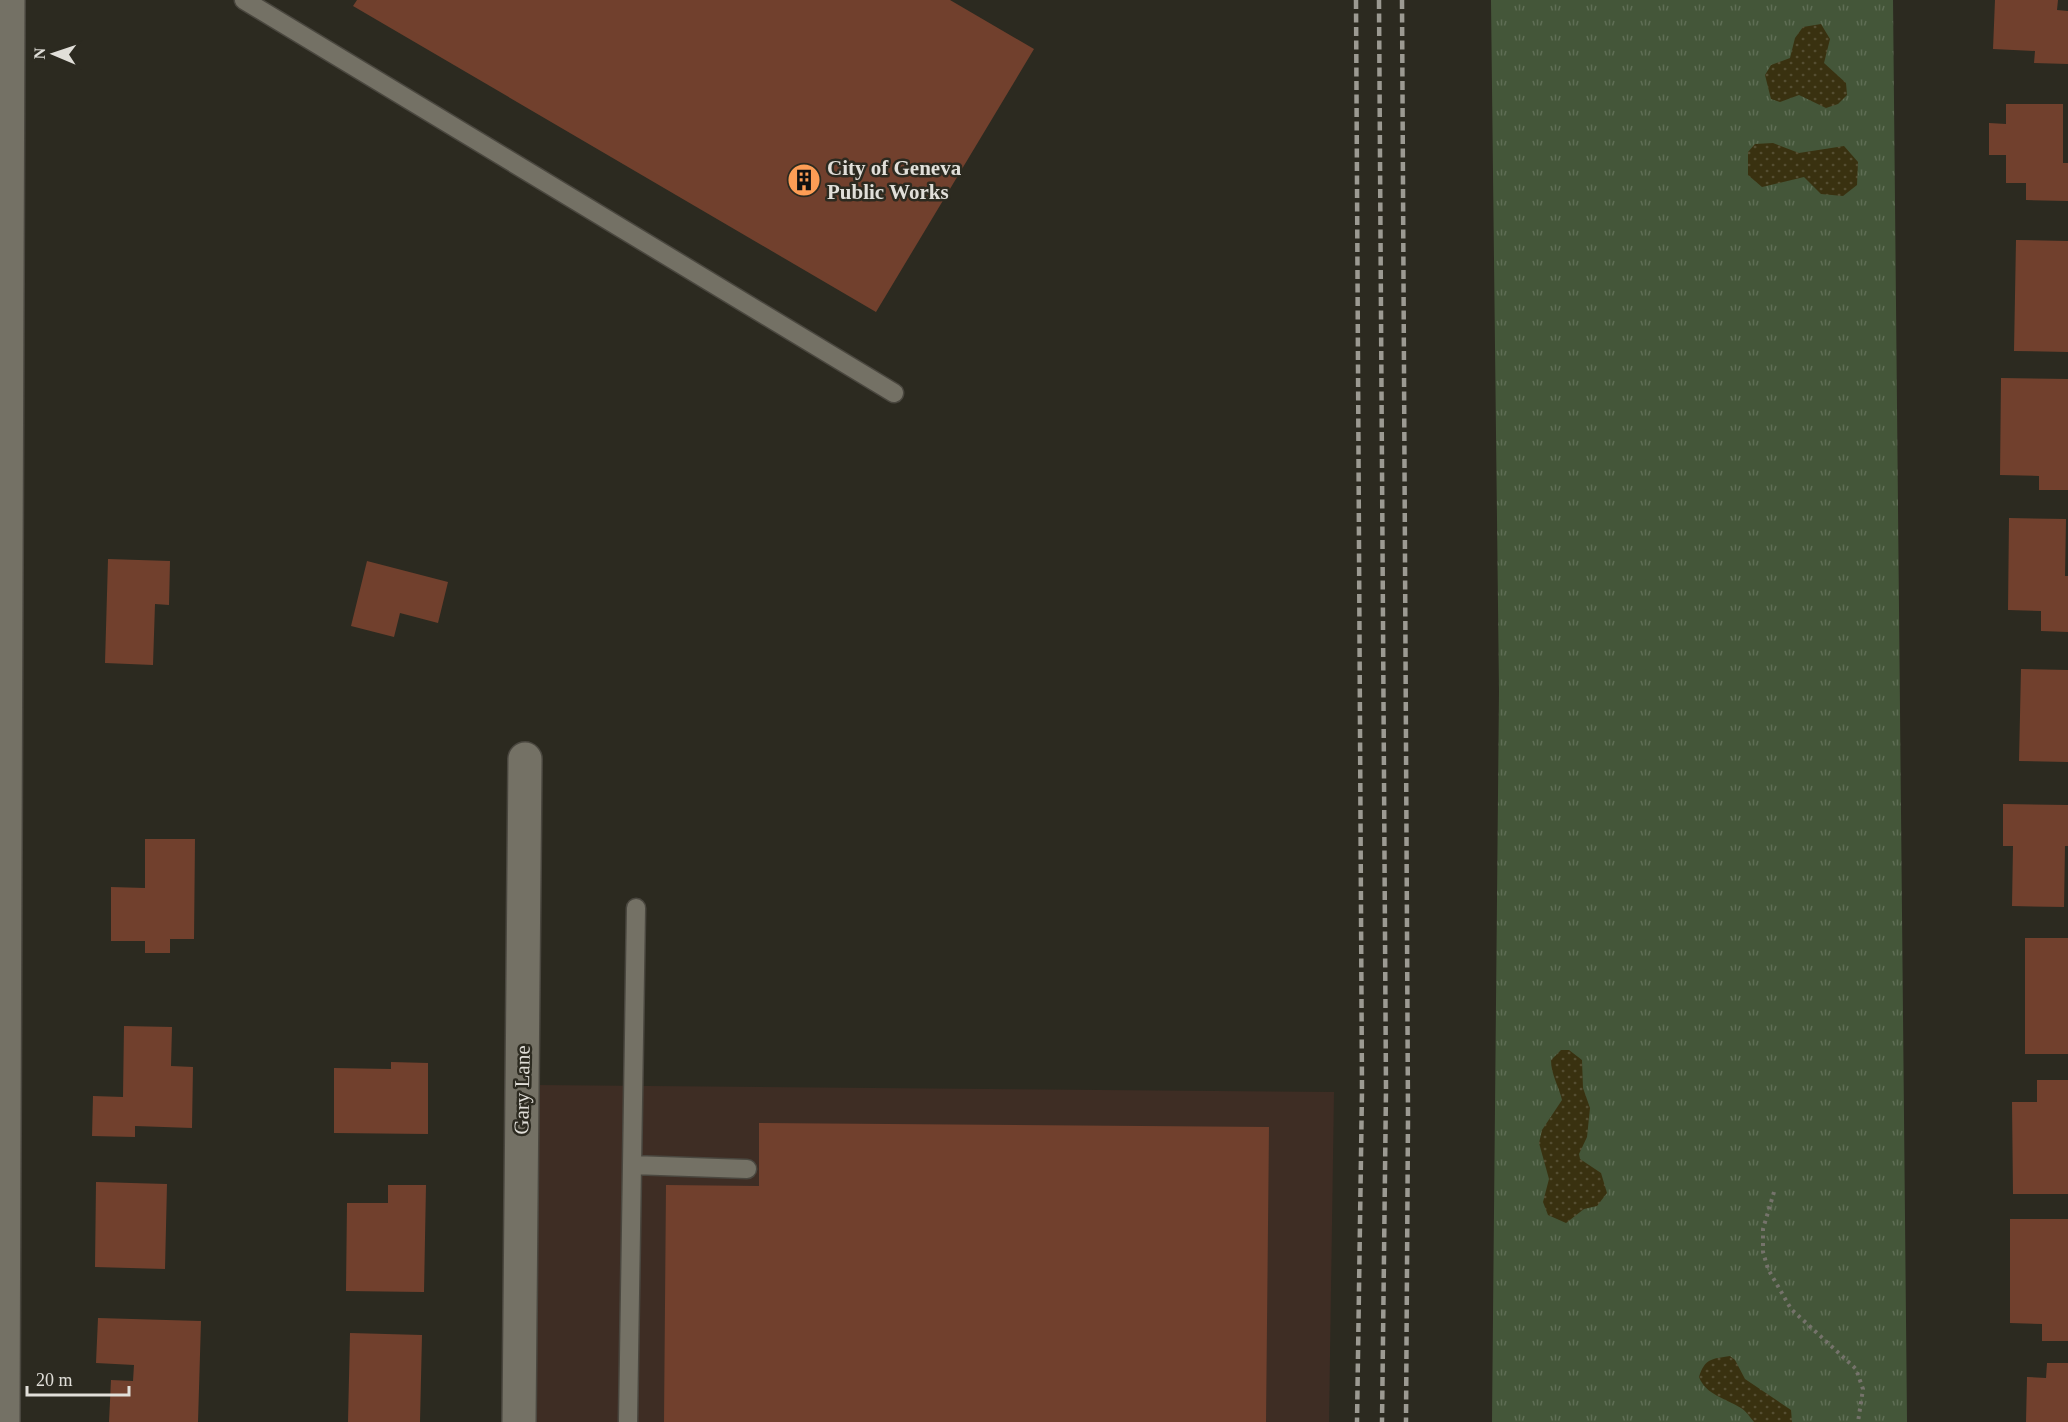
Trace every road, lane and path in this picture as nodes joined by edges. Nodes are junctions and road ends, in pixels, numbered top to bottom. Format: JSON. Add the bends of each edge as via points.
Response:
{"nodes":[{"id":1,"x":8,"y":0,"type":"edge"},
{"id":2,"x":244,"y":0,"type":"edge"},
{"id":3,"x":894,"y":393,"type":"dead end"},
{"id":4,"x":525,"y":759,"type":"dead end"},
{"id":5,"x":2,"y":908,"type":"edge"},
{"id":6,"x":636,"y":908,"type":"dead end"},
{"id":7,"x":632,"y":1165,"type":"junction"},
{"id":8,"x":747,"y":1168,"type":"dead end"},
{"id":9,"x":1774,"y":1192,"type":"dead end"},
{"id":10,"x":3,"y":1422,"type":"edge"},
{"id":11,"x":519,"y":1422,"type":"edge"},
{"id":12,"x":628,"y":1422,"type":"edge"},
{"id":13,"x":1858,"y":1422,"type":"edge"}],
"edges":[{"from":1,"to":5,"type":"street"},
{"from":2,"to":3,"type":"lane"},
{"from":4,"to":11,"type":"street","name":"Gary Lane"},
{"from":5,"to":10,"type":"street"},
{"from":6,"to":7,"type":"lane"},
{"from":7,"to":8,"type":"lane"},
{"from":7,"to":12,"type":"lane"},
{"from":9,"to":13,"type":"path","via":[[1763,1229],[1768,1269],[1791,1309],[1856,1369],[1863,1389]]}]}
